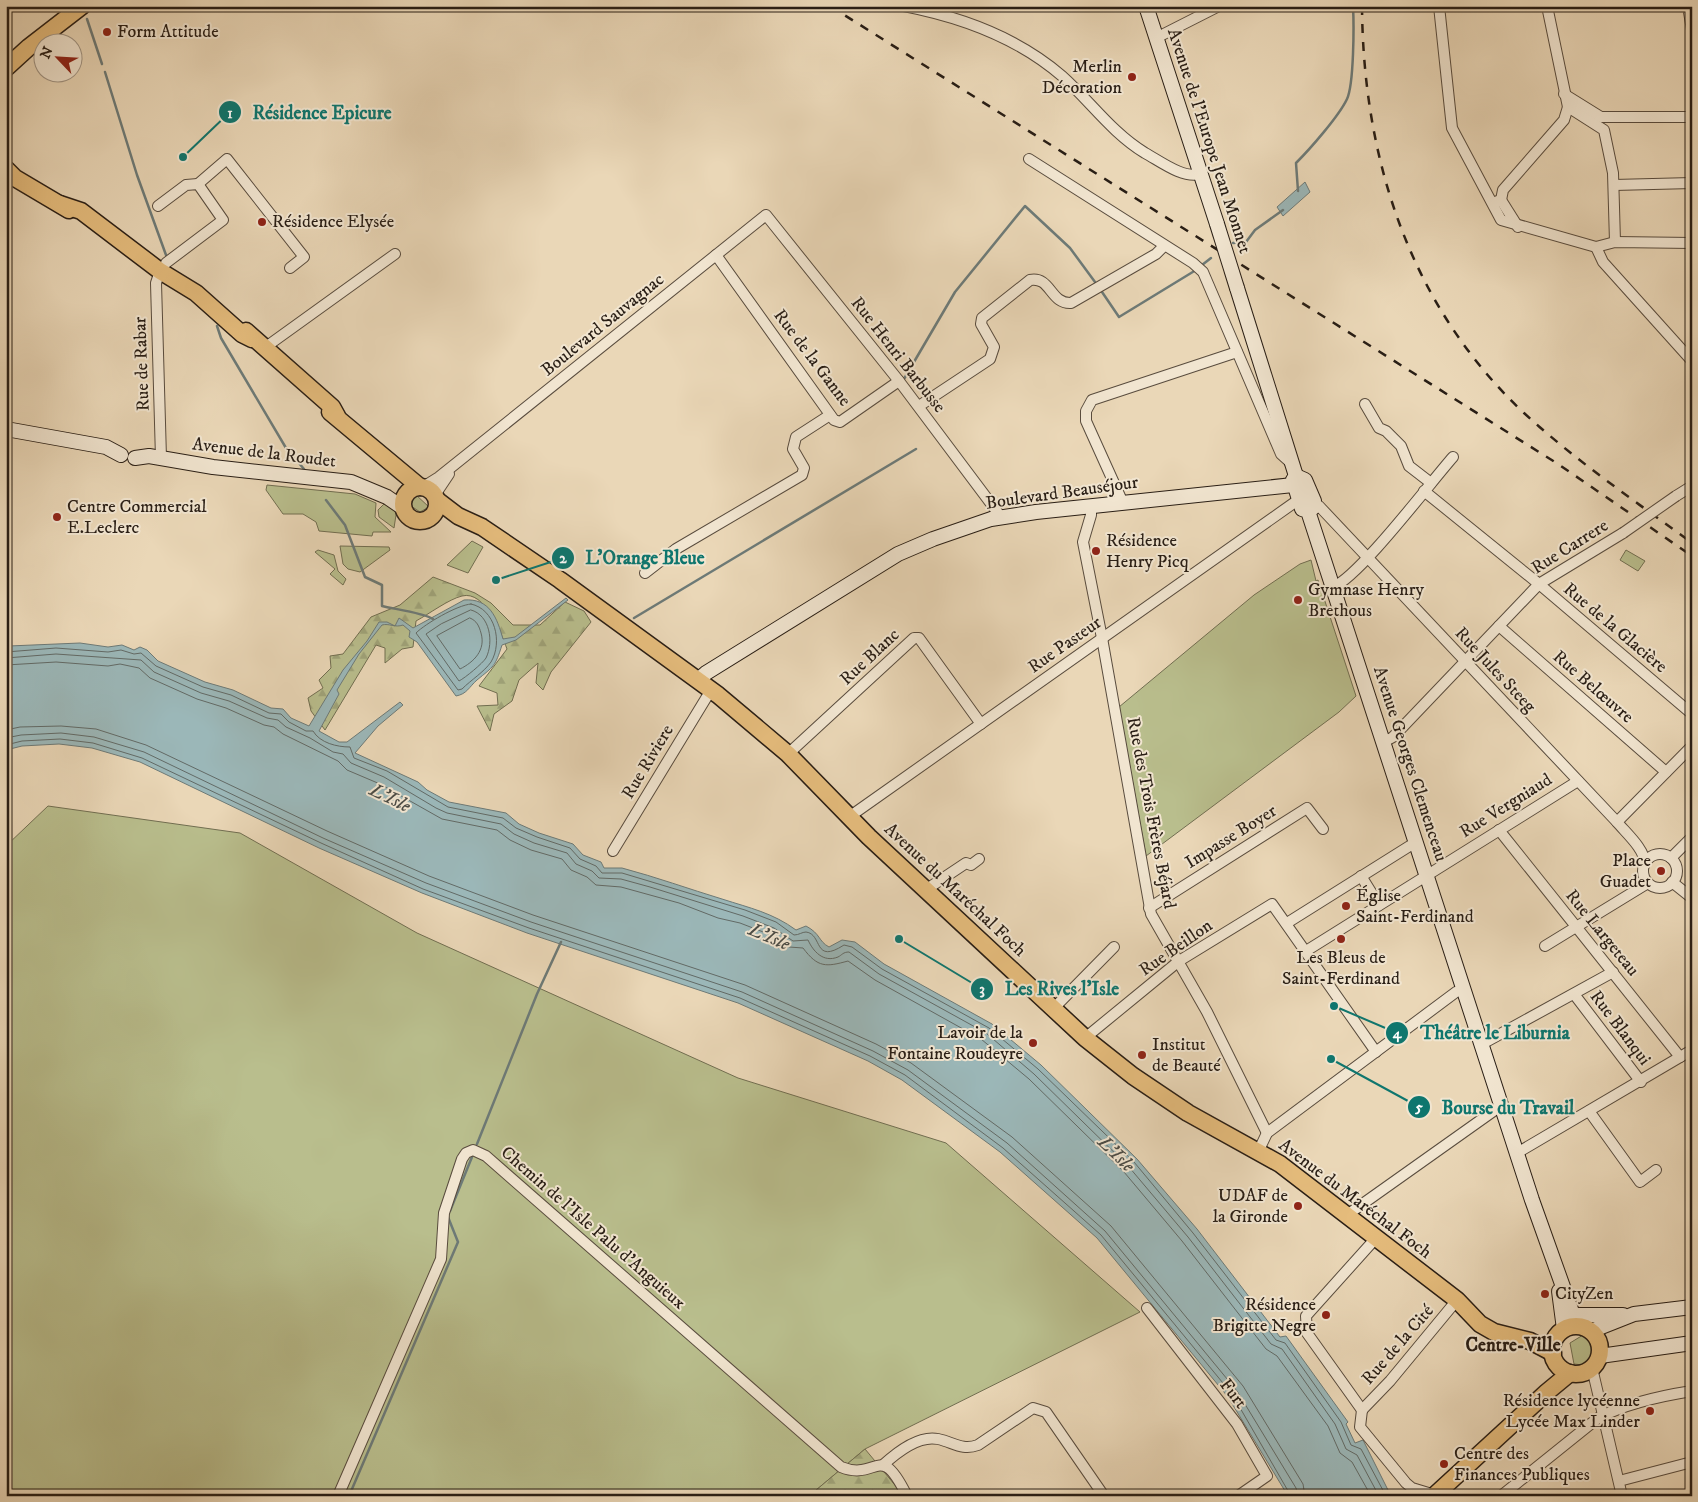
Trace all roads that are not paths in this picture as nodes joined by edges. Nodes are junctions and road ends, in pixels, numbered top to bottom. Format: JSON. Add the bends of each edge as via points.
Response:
{"nodes":[{"id":1,"x":82,"y":6,"type":"edge"},
{"id":2,"x":904,"y":6,"type":"edge"},
{"id":3,"x":1146,"y":6,"type":"edge"},
{"id":4,"x":1219,"y":6,"type":"edge"},
{"id":5,"x":1439,"y":6,"type":"edge"},
{"id":6,"x":1547,"y":6,"type":"edge"},
{"id":7,"x":1688,"y":6,"type":"edge"},
{"id":8,"x":58,"y":24,"type":"junction"},
{"id":9,"x":1692,"y":30,"type":"edge"},
{"id":10,"x":1156,"y":38,"type":"junction"},
{"id":11,"x":6,"y":68,"type":"edge"},
{"id":12,"x":6,"y":75,"type":"edge"},
{"id":13,"x":1564,"y":94,"type":"junction"},
{"id":14,"x":1568,"y":107,"type":"junction"},
{"id":15,"x":1692,"y":117,"type":"edge"},
{"id":16,"x":1600,"y":121,"type":"junction"},
{"id":17,"x":1028,"y":159,"type":"dead end"},
{"id":18,"x":6,"y":167,"type":"edge"},
{"id":19,"x":1200,"y":174,"type":"junction"},
{"id":20,"x":1692,"y":183,"type":"edge"},
{"id":21,"x":198,"y":184,"type":"junction"},
{"id":22,"x":1619,"y":185,"type":"junction"},
{"id":23,"x":1496,"y":202,"type":"junction"},
{"id":24,"x":158,"y":206,"type":"dead end"},
{"id":25,"x":766,"y":215,"type":"joint"},
{"id":26,"x":1620,"y":243,"type":"junction"},
{"id":27,"x":1692,"y":243,"type":"edge"},
{"id":28,"x":1164,"y":246,"type":"junction"},
{"id":29,"x":1596,"y":247,"type":"junction"},
{"id":30,"x":395,"y":254,"type":"dead end"},
{"id":31,"x":716,"y":255,"type":"junction"},
{"id":32,"x":163,"y":266,"type":"junction"},
{"id":33,"x":290,"y":268,"type":"dead end"},
{"id":34,"x":1237,"y":288,"type":"joint"},
{"id":35,"x":258,"y":344,"type":"junction"},
{"id":36,"x":1237,"y":352,"type":"junction"},
{"id":37,"x":1692,"y":361,"type":"edge"},
{"id":38,"x":899,"y":381,"type":"junction"},
{"id":39,"x":1365,"y":404,"type":"dead end"},
{"id":40,"x":919,"y":406,"type":"junction"},
{"id":41,"x":830,"y":415,"type":"junction"},
{"id":42,"x":6,"y":429,"type":"edge"},
{"id":43,"x":1453,"y":457,"type":"dead end"},
{"id":44,"x":161,"y":458,"type":"junction"},
{"id":45,"x":1294,"y":475,"type":"junction"},
{"id":46,"x":1692,"y":486,"type":"edge"},
{"id":47,"x":1427,"y":487,"type":"junction"},
{"id":48,"x":420,"y":497,"type":"junction"},
{"id":49,"x":1298,"y":500,"type":"junction"},
{"id":50,"x":1123,"y":503,"type":"junction"},
{"id":51,"x":1091,"y":506,"type":"junction"},
{"id":52,"x":1311,"y":508,"type":"junction"},
{"id":53,"x":1001,"y":517,"type":"junction"},
{"id":54,"x":1367,"y":558,"type":"junction"},
{"id":55,"x":646,"y":573,"type":"dead end"},
{"id":56,"x":1539,"y":584,"type":"junction"},
{"id":57,"x":1333,"y":587,"type":"junction"},
{"id":58,"x":1499,"y":626,"type":"junction"},
{"id":59,"x":1102,"y":638,"type":"junction"},
{"id":60,"x":1466,"y":661,"type":"junction"},
{"id":61,"x":705,"y":685,"type":"junction"},
{"id":62,"x":1692,"y":714,"type":"edge"},
{"id":63,"x":981,"y":724,"type":"junction"},
{"id":64,"x":1384,"y":742,"type":"junction"},
{"id":65,"x":1692,"y":746,"type":"edge"},
{"id":66,"x":788,"y":754,"type":"junction"},
{"id":67,"x":1666,"y":772,"type":"junction"},
{"id":68,"x":1578,"y":781,"type":"junction"},
{"id":69,"x":850,"y":817,"type":"junction"},
{"id":70,"x":1617,"y":822,"type":"junction"},
{"id":71,"x":1323,"y":829,"type":"dead end"},
{"id":72,"x":1499,"y":830,"type":"junction"},
{"id":73,"x":1692,"y":837,"type":"edge"},
{"id":74,"x":1416,"y":842,"type":"junction"},
{"id":75,"x":613,"y":851,"type":"dead end"},
{"id":76,"x":1671,"y":858,"type":"junction"},
{"id":77,"x":979,"y":859,"type":"dead end"},
{"id":78,"x":1645,"y":864,"type":"junction"},
{"id":79,"x":1426,"y":875,"type":"junction"},
{"id":80,"x":1361,"y":876,"type":"junction"},
{"id":81,"x":1672,"y":882,"type":"junction"},
{"id":82,"x":1648,"y":883,"type":"junction"},
{"id":83,"x":927,"y":890,"type":"junction"},
{"id":84,"x":1692,"y":898,"type":"edge"},
{"id":85,"x":1378,"y":905,"type":"junction"},
{"id":86,"x":1150,"y":908,"type":"junction"},
{"id":87,"x":1287,"y":922,"type":"junction"},
{"id":88,"x":1576,"y":927,"type":"junction"},
{"id":89,"x":1114,"y":946,"type":"dead end"},
{"id":90,"x":1545,"y":946,"type":"dead end"},
{"id":91,"x":1306,"y":951,"type":"junction"},
{"id":92,"x":1179,"y":961,"type":"junction"},
{"id":93,"x":1613,"y":972,"type":"junction"},
{"id":94,"x":1464,"y":989,"type":"junction"},
{"id":95,"x":1574,"y":994,"type":"junction"},
{"id":96,"x":1053,"y":1008,"type":"junction"},
{"id":97,"x":1085,"y":1038,"type":"junction"},
{"id":98,"x":1482,"y":1044,"type":"junction"},
{"id":99,"x":1692,"y":1050,"type":"edge"},
{"id":100,"x":1376,"y":1052,"type":"junction"},
{"id":101,"x":1680,"y":1058,"type":"junction"},
{"id":102,"x":1641,"y":1082,"type":"junction"},
{"id":103,"x":1502,"y":1105,"type":"junction"},
{"id":104,"x":1589,"y":1111,"type":"junction"},
{"id":105,"x":1266,"y":1133,"type":"junction"},
{"id":106,"x":1258,"y":1152,"type":"junction"},
{"id":107,"x":1517,"y":1153,"type":"junction"},
{"id":108,"x":1656,"y":1170,"type":"dead end"},
{"id":109,"x":1346,"y":1215,"type":"junction"},
{"id":110,"x":1376,"y":1238,"type":"junction"},
{"id":111,"x":1461,"y":1303,"type":"junction"},
{"id":112,"x":1692,"y":1307,"type":"edge"},
{"id":113,"x":1147,"y":1308,"type":"dead end"},
{"id":114,"x":1634,"y":1314,"type":"junction"},
{"id":115,"x":1567,"y":1336,"type":"junction"},
{"id":116,"x":1692,"y":1343,"type":"edge"},
{"id":117,"x":1596,"y":1362,"type":"junction"},
{"id":118,"x":1570,"y":1373,"type":"junction"},
{"id":119,"x":1692,"y":1390,"type":"edge"},
{"id":120,"x":1362,"y":1410,"type":"junction"},
{"id":121,"x":1603,"y":1415,"type":"junction"},
{"id":122,"x":1514,"y":1422,"type":"junction"},
{"id":123,"x":1692,"y":1462,"type":"edge"},
{"id":124,"x":883,"y":1465,"type":"junction"},
{"id":125,"x":1619,"y":1481,"type":"junction"},
{"id":126,"x":338,"y":1496,"type":"edge"},
{"id":127,"x":907,"y":1496,"type":"edge"},
{"id":128,"x":1104,"y":1496,"type":"edge"},
{"id":129,"x":1238,"y":1496,"type":"edge"},
{"id":130,"x":1434,"y":1496,"type":"edge"},
{"id":131,"x":1501,"y":1496,"type":"edge"},
{"id":132,"x":1622,"y":1496,"type":"edge"}],
"edges":[{"from":1,"to":8,"type":"main road"},
{"from":2,"to":19,"type":"street","via":[[994,32],[1019,45],[1062,76],[1116,131],[1144,152],[1187,175]]},
{"from":3,"to":10,"type":"main road","name":"Avenue de l'Europe Jean Monnet"},
{"from":4,"to":10,"type":"street"},
{"from":5,"to":23,"type":"street","via":[[1452,128]]},
{"from":6,"to":13,"type":"street"},
{"from":7,"to":9,"type":"street"},
{"from":8,"to":11,"type":"main road"},
{"from":8,"to":12,"type":"main road"},
{"from":10,"to":19,"type":"main road","name":"Avenue de l'Europe Jean Monnet"},
{"from":13,"to":14,"type":"street"},
{"from":13,"to":16,"type":"street"},
{"from":14,"to":16,"type":"street"},
{"from":14,"to":23,"type":"street","via":[[1564,120]]},
{"from":15,"to":16,"type":"street"},
{"from":16,"to":22,"type":"street"},
{"from":17,"to":28,"type":"street","name":"Avenue Georges Clemenceau"},
{"from":18,"to":32,"type":"main road","via":[[60,204],[81,211]]},
{"from":19,"to":34,"type":"main road","name":"Avenue de l'Europe Jean Monnet","bridge":true},
{"from":20,"to":22,"type":"street"},
{"from":21,"to":24,"type":"street","via":[[186,185]]},
{"from":21,"to":32,"type":"street","via":[[223,220]]},
{"from":21,"to":33,"type":"street","via":[[227,159],[304,257]]},
{"from":22,"to":26,"type":"street"},
{"from":23,"to":29,"type":"street","via":[[1501,220]]},
{"from":25,"to":31,"type":"street","name":"Boulevard Sauvagnac"},
{"from":25,"to":38,"type":"street","name":"Rue Henri Barbusse"},
{"from":26,"to":27,"type":"street"},
{"from":26,"to":29,"type":"street"},
{"from":28,"to":36,"type":"street","name":"Avenue Georges Clemenceau","via":[[1203,272]]},
{"from":28,"to":40,"type":"street","via":[[1156,254],[1071,303],[1056,300],[1045,282],[1030,280],[982,318],[981,324],[994,348],[990,359]]},
{"from":29,"to":37,"type":"street","via":[[1603,262]]},
{"from":30,"to":35,"type":"street"},
{"from":31,"to":41,"type":"street","name":"Rue de la Ganne"},
{"from":31,"to":48,"type":"street","name":"Boulevard Sauvagnac","via":[[460,460]]},
{"from":32,"to":35,"type":"main road"},
{"from":32,"to":44,"type":"street","name":"Rue de Rabar","via":[[156,283]]},
{"from":34,"to":45,"type":"main road","name":"Avenue Georges Clemenceau"},
{"from":35,"to":48,"type":"main road","via":[[332,407],[337,416],[379,452]]},
{"from":36,"to":45,"type":"street","name":"Avenue Georges Clemenceau","via":[[1281,454]]},
{"from":36,"to":50,"type":"street","via":[[1092,400],[1086,410],[1086,421]]},
{"from":38,"to":40,"type":"street","name":"Rue Henri Barbusse"},
{"from":38,"to":41,"type":"street","name":"Rue de la Ganne","via":[[840,422]]},
{"from":39,"to":47,"type":"street","name":"Rue de la Glacière","via":[[1379,428],[1401,446],[1410,466]]},
{"from":40,"to":53,"type":"street","name":"Rue Henri Barbusse"},
{"from":41,"to":55,"type":"street","via":[[796,438],[793,449],[804,468],[802,475],[676,549]]},
{"from":42,"to":44,"type":"main road","name":"Avenue de la Roudet","via":[[106,447],[128,457]]},
{"from":43,"to":47,"type":"street"},
{"from":44,"to":48,"type":"main road","name":"Avenue de la Roudet","via":[[351,482],[387,497]]},
{"from":45,"to":49,"type":"main road","name":"Avenue Georges Clemenceau"},
{"from":45,"to":50,"type":"main road","name":"Boulevard Beauséjour"},
{"from":45,"to":52,"type":"main road","name":"Avenue Georges Clemenceau","via":[[1305,480]]},
{"from":46,"to":56,"type":"street","name":"Rue Carrere","bridge":true},
{"from":47,"to":54,"type":"street"},
{"from":47,"to":56,"type":"street","name":"Rue de la Glacière"},
{"from":48,"to":61,"type":"main road","name":"Avenue du Maréchal Foch","via":[[446,517],[501,542],[591,602]]},
{"from":49,"to":52,"type":"main road","name":"Avenue Georges Clemenceau","via":[[1302,509]]},
{"from":49,"to":59,"type":"street","name":"Rue Pasteur"},
{"from":50,"to":51,"type":"main road","name":"Boulevard Beauséjour"},
{"from":51,"to":53,"type":"main road","name":"Boulevard Beauséjour"},
{"from":51,"to":59,"type":"street","name":"Rue des Trois Frères Béjard","via":[[1092,515],[1083,542]]},
{"from":52,"to":54,"type":"street","name":"Rue Jules Steeg","via":[[1319,506]]},
{"from":52,"to":57,"type":"main road","name":"Avenue Georges Clemenceau"},
{"from":53,"to":61,"type":"main road","name":"Boulevard Beauséjour","via":[[898,554],[706,673]]},
{"from":54,"to":57,"type":"street","via":[[1343,583]]},
{"from":54,"to":60,"type":"street","name":"Rue Jules Steeg"},
{"from":56,"to":58,"type":"street","name":"Rue Carrere"},
{"from":56,"to":62,"type":"street","name":"Rue de la Glacière"},
{"from":57,"to":64,"type":"main road","name":"Avenue Georges Clemenceau"},
{"from":58,"to":60,"type":"street","name":"Rue Carrere"},
{"from":58,"to":67,"type":"street","name":"Rue Belœuvre"},
{"from":59,"to":63,"type":"street","name":"Rue Pasteur"},
{"from":59,"to":86,"type":"street","name":"Rue des Trois Frères Béjard"},
{"from":60,"to":64,"type":"street","name":"Rue Carrere","via":[[1393,738]]},
{"from":60,"to":68,"type":"street","name":"Rue Jules Steeg"},
{"from":61,"to":66,"type":"main road","name":"Avenue du Maréchal Foch"},
{"from":61,"to":75,"type":"street","name":"Rue Riviere"},
{"from":63,"to":66,"type":"street","name":"Rue Blanc","via":[[919,638],[914,638]]},
{"from":63,"to":69,"type":"street","name":"Rue Pasteur"},
{"from":64,"to":74,"type":"main road","name":"Avenue Georges Clemenceau"},
{"from":65,"to":67,"type":"street"},
{"from":66,"to":69,"type":"main road","name":"Avenue du Maréchal Foch"},
{"from":67,"to":70,"type":"street"},
{"from":68,"to":70,"type":"street","name":"Rue Jules Steeg"},
{"from":68,"to":72,"type":"street","name":"Rue Vergniaud"},
{"from":69,"to":83,"type":"main road","name":"Avenue du Maréchal Foch"},
{"from":70,"to":78,"type":"street","name":"Rue Jules Steeg","via":[[1637,846]]},
{"from":71,"to":86,"type":"street","name":"Impasse Boyer","via":[[1307,808]]},
{"from":72,"to":79,"type":"street","name":"Rue Vergniaud"},
{"from":72,"to":88,"type":"street","name":"Rue Largeteau"},
{"from":73,"to":76,"type":"street"},
{"from":74,"to":79,"type":"main road","name":"Avenue Georges Clemenceau"},
{"from":74,"to":80,"type":"street"},
{"from":76,"to":78,"type":"street","via":[[1663,854],[1654,855]]},
{"from":76,"to":81,"type":"street","via":[[1676,867]]},
{"from":77,"to":83,"type":"street","via":[[971,865],[966,863]]},
{"from":78,"to":82,"type":"street","via":[[1643,874]]},
{"from":79,"to":85,"type":"street","name":"Rue Vergniaud"},
{"from":79,"to":94,"type":"main road","name":"Avenue Georges Clemenceau"},
{"from":80,"to":85,"type":"street"},
{"from":80,"to":87,"type":"street"},
{"from":81,"to":82,"type":"street","via":[[1658,888]]},
{"from":81,"to":84,"type":"street"},
{"from":82,"to":88,"type":"street"},
{"from":83,"to":96,"type":"main road","name":"Avenue du Maréchal Foch"},
{"from":85,"to":91,"type":"street","name":"Rue Vergniaud"},
{"from":86,"to":92,"type":"street","name":"Rue des Trois Frères Béjard"},
{"from":87,"to":91,"type":"street"},
{"from":87,"to":92,"type":"street","name":"Rue Beillon","via":[[1272,904]]},
{"from":88,"to":90,"type":"street"},
{"from":88,"to":93,"type":"street","name":"Rue Largeteau"},
{"from":89,"to":96,"type":"street"},
{"from":91,"to":100,"type":"street"},
{"from":92,"to":97,"type":"street","name":"Rue Beillon"},
{"from":92,"to":105,"type":"street","name":"Rue des Trois Frères Béjard"},
{"from":93,"to":95,"type":"street"},
{"from":93,"to":101,"type":"street","name":"Rue Largeteau"},
{"from":94,"to":98,"type":"main road","name":"Avenue Georges Clemenceau"},
{"from":94,"to":100,"type":"street"},
{"from":95,"to":98,"type":"street"},
{"from":95,"to":102,"type":"street","name":"Rue Blanqui"},
{"from":96,"to":97,"type":"main road","name":"Avenue du Maréchal Foch"},
{"from":97,"to":106,"type":"main road","name":"Avenue du Maréchal Foch","via":[[1180,1108]]},
{"from":98,"to":103,"type":"main road","name":"Avenue Georges Clemenceau"},
{"from":99,"to":101,"type":"street"},
{"from":100,"to":105,"type":"street"},
{"from":101,"to":102,"type":"street"},
{"from":102,"to":104,"type":"street"},
{"from":103,"to":107,"type":"main road","name":"Avenue Georges Clemenceau"},
{"from":103,"to":109,"type":"street"},
{"from":104,"to":107,"type":"street"},
{"from":104,"to":108,"type":"street","via":[[1640,1182]]},
{"from":105,"to":106,"type":"street"},
{"from":106,"to":109,"type":"main road","name":"Avenue du Maréchal Foch","via":[[1294,1174]]},
{"from":107,"to":115,"type":"main road","name":"Avenue Georges Clemenceau","via":[[1559,1292]]},
{"from":109,"to":110,"type":"main road","name":"Avenue du Maréchal Foch"},
{"from":110,"to":111,"type":"main road","name":"Avenue du Maréchal Foch"},
{"from":110,"to":120,"type":"street","via":[[1305,1321],[1307,1333]]},
{"from":111,"to":115,"type":"main road","name":"Avenue du Maréchal Foch","via":[[1484,1317]]},
{"from":111,"to":120,"type":"street","name":"Rue de la Cité"},
{"from":112,"to":114,"type":"main road"},
{"from":113,"to":129,"type":"street","name":"Furt","via":[[1237,1424],[1267,1476]]},
{"from":114,"to":115,"type":"main road"},
{"from":114,"to":115,"type":"main road"},
{"from":115,"to":117,"type":"main road","via":[[1599,1342]]},
{"from":115,"to":118,"type":"main road"},
{"from":115,"to":122,"type":"main road","via":[[1550,1378]]},
{"from":116,"to":117,"type":"main road"},
{"from":117,"to":118,"type":"main road","via":[[1585,1372]]},
{"from":117,"to":121,"type":"street"},
{"from":118,"to":122,"type":"main road"},
{"from":119,"to":121,"type":"street","via":[[1654,1398]]},
{"from":120,"to":130,"type":"street","via":[[1360,1427],[1406,1483]]},
{"from":121,"to":125,"type":"street"},
{"from":121,"to":131,"type":"street"},
{"from":122,"to":130,"type":"main road"},
{"from":123,"to":125,"type":"street"},
{"from":124,"to":126,"type":"street","name":"Chemin de l'Isle Palu d’Anguieux","via":[[855,1472],[841,1467],[486,1156],[473,1150],[462,1159],[444,1213],[442,1259]]},
{"from":124,"to":127,"type":"street","via":[[895,1472]]},
{"from":124,"to":128,"type":"street","via":[[897,1453],[926,1439],[938,1439],[969,1449],[1034,1408],[1040,1408]]},
{"from":125,"to":132,"type":"street"}]}
